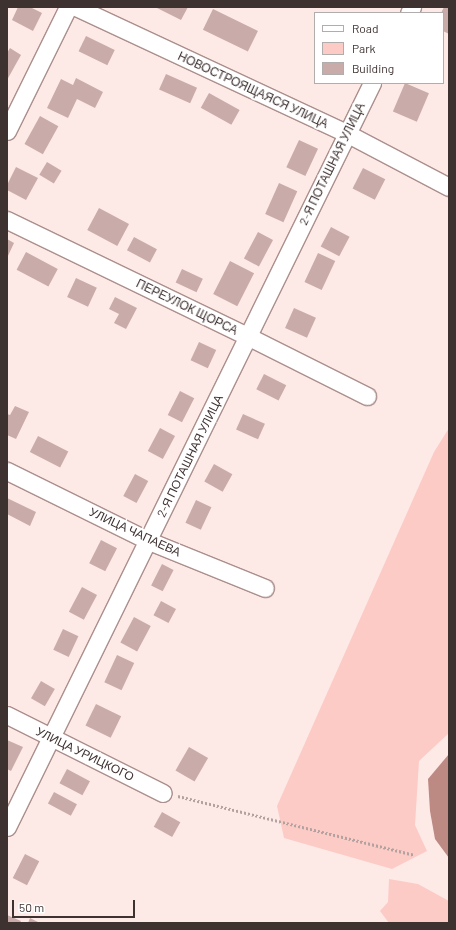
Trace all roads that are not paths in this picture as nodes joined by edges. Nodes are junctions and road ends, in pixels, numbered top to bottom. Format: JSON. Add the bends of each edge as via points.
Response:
{"nodes":[{"id":1,"x":68,"y":7,"type":"edge"},
{"id":2,"x":76,"y":7,"type":"edge"},
{"id":3,"x":371,"y":84,"type":"edge"},
{"id":4,"x":7,"y":131,"type":"edge"},
{"id":5,"x":346,"y":133,"type":"junction"},
{"id":6,"x":449,"y":187,"type":"edge"},
{"id":7,"x":7,"y":220,"type":"edge"},
{"id":8,"x":249,"y":337,"type":"junction"},
{"id":9,"x":367,"y":396,"type":"dead end"},
{"id":10,"x":7,"y":471,"type":"edge"},
{"id":11,"x":149,"y":541,"type":"junction"},
{"id":12,"x":265,"y":588,"type":"dead end"},
{"id":13,"x":7,"y":715,"type":"edge"},
{"id":14,"x":52,"y":736,"type":"junction"},
{"id":15,"x":164,"y":793,"type":"road end"},
{"id":16,"x":7,"y":828,"type":"edge"}],
"edges":[{"from":1,"to":4,"type":"street"},
{"from":2,"to":5,"type":"street","name":"НОВОСТРОЯЩАЯСЯ УЛИЦА"},
{"from":3,"to":5,"type":"street","name":"2-Я ПОТАШНАЯ УЛИЦА"},
{"from":5,"to":6,"type":"street","name":"НОВОСТРОЯЩАЯСЯ УЛИЦА"},
{"from":5,"to":8,"type":"street","name":"2-Я ПОТАШНАЯ УЛИЦА"},
{"from":7,"to":8,"type":"street","name":"ПЕРЕУЛОК ЩОРСА"},
{"from":8,"to":9,"type":"street","name":"ПЕРЕУЛОК ЩОРСА"},
{"from":8,"to":11,"type":"street","name":"2-Я ПОТАШНАЯ УЛИЦА"},
{"from":10,"to":11,"type":"street","name":"УЛИЦА ЧАПАЕВА"},
{"from":11,"to":12,"type":"street","name":"УЛИЦА ЧАПАЕВА"},
{"from":11,"to":14,"type":"street","name":"2-Я ПОТАШНАЯ УЛИЦА"},
{"from":13,"to":14,"type":"street","name":"УЛИЦА УРИЦКОГО"},
{"from":14,"to":15,"type":"street","name":"УЛИЦА УРИЦКОГО"},
{"from":14,"to":16,"type":"street","name":"2-Я ПОТАШНАЯ УЛИЦА"}]}
